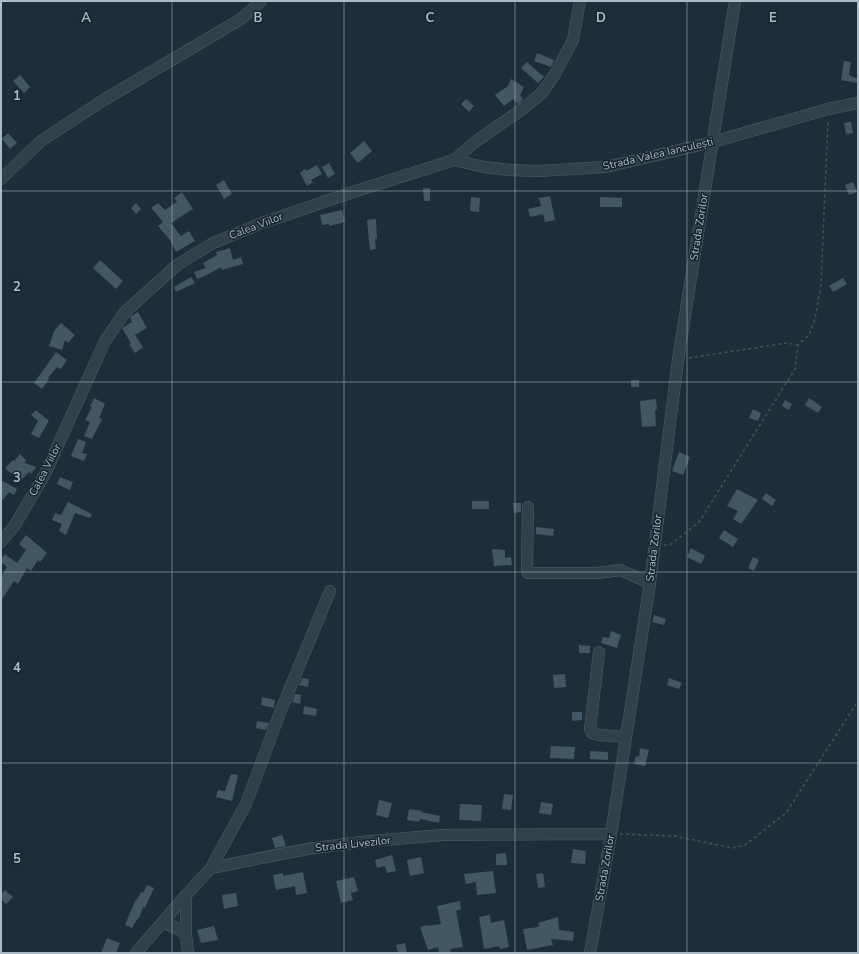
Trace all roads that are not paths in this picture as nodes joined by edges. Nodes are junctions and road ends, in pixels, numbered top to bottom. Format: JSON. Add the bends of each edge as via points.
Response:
{"nodes":[{"id":1,"x":261,"y":1,"type":"edge"},
{"id":2,"x":580,"y":1,"type":"edge"},
{"id":3,"x":735,"y":1,"type":"edge"},
{"id":4,"x":858,"y":103,"type":"edge"},
{"id":5,"x":713,"y":142,"type":"junction"},
{"id":6,"x":454,"y":160,"type":"junction"},
{"id":7,"x":1,"y":179,"type":"edge"},
{"id":8,"x":528,"y":507,"type":"dead end"},
{"id":9,"x":1,"y":542,"type":"edge"},
{"id":10,"x":650,"y":583,"type":"junction"},
{"id":11,"x":330,"y":592,"type":"dead end"},
{"id":12,"x":599,"y":652,"type":"dead end"},
{"id":13,"x":626,"y":737,"type":"junction"},
{"id":14,"x":611,"y":834,"type":"junction"},
{"id":15,"x":211,"y":868,"type":"junction"},
{"id":16,"x":186,"y":895,"type":"junction"},
{"id":17,"x":162,"y":922,"type":"junction"},
{"id":18,"x":186,"y":935,"type":"junction"},
{"id":19,"x":136,"y":953,"type":"edge"},
{"id":20,"x":188,"y":953,"type":"edge"},
{"id":21,"x":590,"y":953,"type":"edge"}],
"edges":[{"from":1,"to":7,"type":"street","via":[[241,19],[102,100],[41,141]]},
{"from":2,"to":6,"type":"street","name":"Calea Viilor","via":[[573,40],[542,93]]},
{"from":3,"to":5,"type":"street","name":"Strada Zorilor"},
{"from":4,"to":5,"type":"street","name":"Strada Valea Ianculești"},
{"from":5,"to":6,"type":"street","name":"Strada Valea Ianculești","via":[[606,167],[509,170]]},
{"from":5,"to":10,"type":"street","name":"Strada Zorilor","via":[[678,360]]},
{"from":6,"to":9,"type":"street","name":"Calea Viilor","via":[[262,223],[213,243],[178,265],[125,312],[105,341],[45,474],[15,525]]},
{"from":8,"to":10,"type":"street","via":[[528,573],[598,573],[620,570]]},
{"from":10,"to":13,"type":"street","name":"Strada Zorilor"},
{"from":11,"to":15,"type":"street","via":[[281,710],[246,804]]},
{"from":12,"to":13,"type":"street","via":[[590,729],[599,736]]},
{"from":13,"to":14,"type":"street","name":"Strada Zorilor"},
{"from":14,"to":15,"type":"street","name":"Strada Livezilor","via":[[442,835],[307,849]]},
{"from":14,"to":21,"type":"street","name":"Strada Zorilor"},
{"from":15,"to":16,"type":"street"},
{"from":16,"to":17,"type":"street"},
{"from":16,"to":18,"type":"street"},
{"from":17,"to":18,"type":"street","via":[[178,928]]},
{"from":17,"to":19,"type":"street"},
{"from":18,"to":20,"type":"street"}]}
